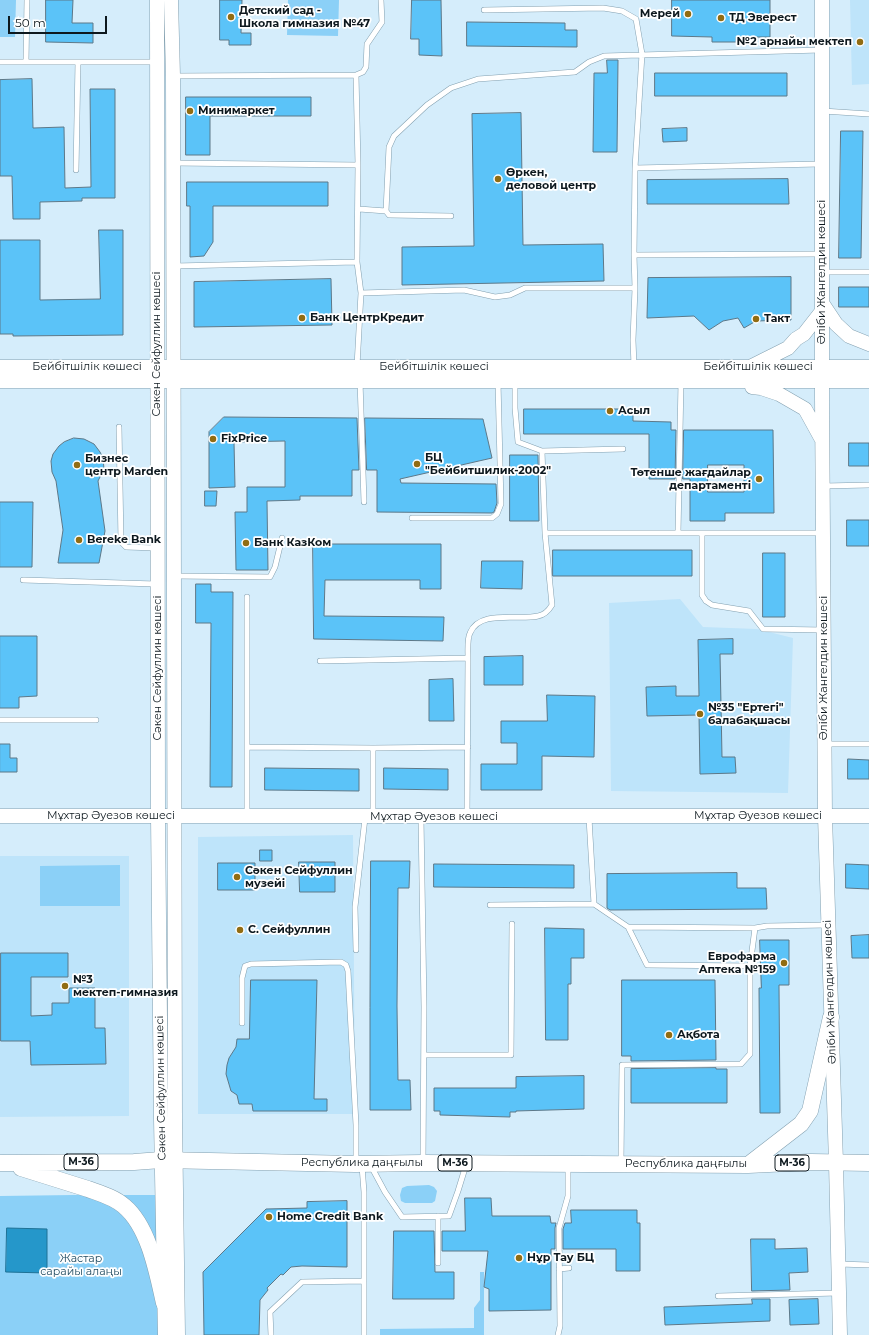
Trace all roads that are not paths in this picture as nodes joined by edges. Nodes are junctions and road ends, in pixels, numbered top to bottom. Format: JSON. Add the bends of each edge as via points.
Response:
{"nodes":[{"id":1,"x":27,"y":0,"type":"edge"},
{"id":2,"x":157,"y":0,"type":"edge"},
{"id":3,"x":171,"y":0,"type":"edge"},
{"id":4,"x":381,"y":0,"type":"edge"},
{"id":5,"x":822,"y":0,"type":"edge"},
{"id":6,"x":484,"y":10,"type":"dead end"},
{"id":7,"x":822,"y":50,"type":"junction"},
{"id":8,"x":642,"y":54,"type":"junction"},
{"id":9,"x":0,"y":62,"type":"edge"},
{"id":10,"x":26,"y":62,"type":"junction"},
{"id":11,"x":78,"y":62,"type":"junction"},
{"id":12,"x":158,"y":62,"type":"junction"},
{"id":13,"x":356,"y":75,"type":"junction"},
{"id":14,"x":172,"y":76,"type":"junction"},
{"id":15,"x":822,"y":111,"type":"junction"},
{"id":16,"x":869,"y":114,"type":"edge"},
{"id":17,"x":172,"y":163,"type":"junction"},
{"id":18,"x":822,"y":164,"type":"junction"},
{"id":19,"x":358,"y":165,"type":"junction"},
{"id":20,"x":635,"y":168,"type":"junction"},
{"id":21,"x":76,"y":170,"type":"dead end"},
{"id":22,"x":359,"y":210,"type":"junction"},
{"id":23,"x":386,"y":211,"type":"junction"},
{"id":24,"x":451,"y":216,"type":"dead end"},
{"id":25,"x":822,"y":254,"type":"junction"},
{"id":26,"x":634,"y":255,"type":"junction"},
{"id":27,"x":357,"y":262,"type":"junction"},
{"id":28,"x":173,"y":266,"type":"junction"},
{"id":29,"x":822,"y":272,"type":"junction"},
{"id":30,"x":869,"y":272,"type":"edge"},
{"id":31,"x":635,"y":288,"type":"junction"},
{"id":32,"x":361,"y":293,"type":"junction"},
{"id":33,"x":822,"y":307,"type":"junction"},
{"id":34,"x":869,"y":344,"type":"edge"},
{"id":35,"x":0,"y":367,"type":"edge"},
{"id":36,"x":357,"y":367,"type":"junction"},
{"id":37,"x":634,"y":367,"type":"junction"},
{"id":38,"x":749,"y":367,"type":"junction"},
{"id":39,"x":869,"y":367,"type":"edge"},
{"id":40,"x":156,"y":373,"type":"junction"},
{"id":41,"x":173,"y":374,"type":"junction"},
{"id":42,"x":822,"y":374,"type":"junction"},
{"id":43,"x":0,"y":381,"type":"edge"},
{"id":44,"x":360,"y":381,"type":"junction"},
{"id":45,"x":498,"y":381,"type":"junction"},
{"id":46,"x":515,"y":381,"type":"junction"},
{"id":47,"x":681,"y":381,"type":"junction"},
{"id":48,"x":717,"y":381,"type":"junction"},
{"id":49,"x":869,"y":381,"type":"edge"},
{"id":50,"x":119,"y":427,"type":"dead end"},
{"id":51,"x":822,"y":441,"type":"junction"},
{"id":52,"x":623,"y":449,"type":"dead end"},
{"id":53,"x":542,"y":451,"type":"junction"},
{"id":54,"x":869,"y":485,"type":"edge"},
{"id":55,"x":823,"y":486,"type":"junction"},
{"id":56,"x":364,"y":502,"type":"dead end"},
{"id":57,"x":412,"y":518,"type":"dead end"},
{"id":58,"x":545,"y":533,"type":"junction"},
{"id":59,"x":678,"y":533,"type":"junction"},
{"id":60,"x":702,"y":533,"type":"junction"},
{"id":61,"x":823,"y":533,"type":"junction"},
{"id":62,"x":282,"y":538,"type":"dead end"},
{"id":63,"x":157,"y":548,"type":"junction"},
{"id":64,"x":174,"y":576,"type":"junction"},
{"id":65,"x":23,"y":580,"type":"dead end"},
{"id":66,"x":157,"y":584,"type":"junction"},
{"id":67,"x":248,"y":597,"type":"dead end"},
{"id":68,"x":824,"y":630,"type":"junction"},
{"id":69,"x":468,"y":658,"type":"junction"},
{"id":70,"x":320,"y":661,"type":"dead end"},
{"id":71,"x":0,"y":720,"type":"edge"},
{"id":72,"x":96,"y":720,"type":"dead end"},
{"id":73,"x":825,"y":744,"type":"junction"},
{"id":74,"x":869,"y":744,"type":"edge"},
{"id":75,"x":247,"y":747,"type":"junction"},
{"id":76,"x":468,"y":747,"type":"junction"},
{"id":77,"x":373,"y":748,"type":"junction"},
{"id":78,"x":0,"y":816,"type":"edge"},
{"id":79,"x":158,"y":816,"type":"junction"},
{"id":80,"x":174,"y":816,"type":"junction"},
{"id":81,"x":825,"y":816,"type":"junction"},
{"id":82,"x":869,"y":816,"type":"edge"},
{"id":83,"x":247,"y":817,"type":"junction"},
{"id":84,"x":369,"y":817,"type":"junction"},
{"id":85,"x":421,"y":817,"type":"junction"},
{"id":86,"x":467,"y":817,"type":"junction"},
{"id":87,"x":589,"y":817,"type":"junction"},
{"id":88,"x":594,"y":904,"type":"junction"},
{"id":89,"x":490,"y":905,"type":"dead end"},
{"id":90,"x":512,"y":924,"type":"dead end"},
{"id":91,"x":828,"y":925,"type":"junction"},
{"id":92,"x":628,"y":927,"type":"junction"},
{"id":93,"x":755,"y":928,"type":"junction"},
{"id":94,"x":356,"y":950,"type":"dead end"},
{"id":95,"x":750,"y":966,"type":"junction"},
{"id":96,"x":831,"y":1017,"type":"junction"},
{"id":97,"x":242,"y":1023,"type":"dead end"},
{"id":98,"x":424,"y":1055,"type":"junction"},
{"id":99,"x":168,"y":1161,"type":"junction"},
{"id":100,"x":3,"y":1163,"type":"edge"},
{"id":101,"x":423,"y":1163,"type":"junction"},
{"id":102,"x":467,"y":1163,"type":"junction"},
{"id":103,"x":836,"y":1163,"type":"junction"},
{"id":104,"x":869,"y":1163,"type":"edge"},
{"id":105,"x":362,"y":1164,"type":"junction"},
{"id":106,"x":568,"y":1164,"type":"junction"},
{"id":107,"x":621,"y":1164,"type":"junction"},
{"id":108,"x":748,"y":1165,"type":"junction"},
{"id":109,"x":438,"y":1216,"type":"junction"},
{"id":110,"x":438,"y":1263,"type":"dead end"},
{"id":111,"x":838,"y":1264,"type":"junction"},
{"id":112,"x":869,"y":1265,"type":"edge"},
{"id":113,"x":559,"y":1268,"type":"junction"},
{"id":114,"x":570,"y":1268,"type":"dead end"},
{"id":115,"x":364,"y":1281,"type":"junction"},
{"id":116,"x":839,"y":1293,"type":"junction"},
{"id":117,"x":718,"y":1296,"type":"dead end"},
{"id":118,"x":164,"y":1303,"type":"junction"},
{"id":119,"x":165,"y":1335,"type":"edge"},
{"id":120,"x":178,"y":1335,"type":"edge"},
{"id":121,"x":271,"y":1335,"type":"edge"},
{"id":122,"x":364,"y":1335,"type":"edge"},
{"id":123,"x":558,"y":1335,"type":"edge"},
{"id":124,"x":840,"y":1335,"type":"edge"}],
"edges":[{"from":1,"to":10,"type":"lane"},
{"from":2,"to":12,"type":"main road","name":"Сәкен Сейфуллин көшесі"},
{"from":3,"to":14,"type":"main road","name":"Сәкен Сейфуллин көшесі"},
{"from":4,"to":13,"type":"lane","via":[[382,22],[367,44],[366,67]]},
{"from":5,"to":7,"type":"main road","name":"Әліби Жангелдин көшесі"},
{"from":6,"to":8,"type":"lane","via":[[603,8],[622,11],[636,19]]},
{"from":7,"to":8,"type":"lane"},
{"from":7,"to":15,"type":"main road","name":"Әліби Жангелдин көшесі"},
{"from":8,"to":20,"type":"lane"},
{"from":8,"to":23,"type":"lane","via":[[604,56],[575,72],[478,79],[451,88],[427,105],[394,136],[389,147]]},
{"from":9,"to":10,"type":"lane"},
{"from":10,"to":11,"type":"lane"},
{"from":11,"to":12,"type":"lane"},
{"from":11,"to":21,"type":"lane"},
{"from":12,"to":40,"type":"main road","name":"Сәкен Сейфуллин көшесі"},
{"from":13,"to":14,"type":"lane"},
{"from":13,"to":19,"type":"lane"},
{"from":14,"to":17,"type":"main road","name":"Сәкен Сейфуллин көшесі"},
{"from":15,"to":16,"type":"lane"},
{"from":15,"to":18,"type":"main road","name":"Әліби Жангелдин көшесі"},
{"from":17,"to":19,"type":"lane"},
{"from":17,"to":28,"type":"main road","name":"Сәкен Сейфуллин көшесі"},
{"from":18,"to":20,"type":"lane"},
{"from":18,"to":25,"type":"main road","name":"Әліби Жангелдин көшесі"},
{"from":19,"to":22,"type":"lane"},
{"from":20,"to":26,"type":"lane"},
{"from":22,"to":23,"type":"lane"},
{"from":22,"to":27,"type":"lane"},
{"from":23,"to":24,"type":"lane","via":[[390,215]]},
{"from":25,"to":26,"type":"lane"},
{"from":25,"to":29,"type":"main road","name":"Әліби Жангелдин көшесі"},
{"from":26,"to":31,"type":"lane"},
{"from":27,"to":28,"type":"lane"},
{"from":27,"to":32,"type":"lane"},
{"from":28,"to":41,"type":"main road","name":"Сәкен Сейфуллин көшесі"},
{"from":29,"to":30,"type":"lane"},
{"from":29,"to":33,"type":"main road","name":"Әліби Жангелдин көшесі"},
{"from":31,"to":32,"type":"lane","via":[[525,288],[510,295],[495,297],[464,290]]},
{"from":31,"to":37,"type":"lane"},
{"from":32,"to":36,"type":"lane"},
{"from":33,"to":34,"type":"main road","via":[[850,336]]},
{"from":33,"to":38,"type":"main road","via":[[804,334],[788,348]]},
{"from":33,"to":42,"type":"main road","name":"Әліби Жангелдин көшесі"},
{"from":35,"to":40,"type":"main road","name":"Бейбітшілік көшесі"},
{"from":36,"to":37,"type":"main road","name":"Бейбітшілік көшесі"},
{"from":36,"to":41,"type":"main road","name":"Бейбітшілік көшесі"},
{"from":37,"to":38,"type":"main road","name":"Бейбітшілік көшесі"},
{"from":38,"to":42,"type":"main road","name":"Бейбітшілік көшесі"},
{"from":39,"to":42,"type":"main road","name":"Бейбітшілік көшесі"},
{"from":40,"to":41,"type":"main road","name":"Бейбітшілік көшесі"},
{"from":40,"to":43,"type":"main road","name":"Бейбітшілік көшесі"},
{"from":40,"to":63,"type":"main road","name":"Сәкен Сейфуллин көшесі"},
{"from":41,"to":44,"type":"main road","name":"Бейбітшілік көшесі"},
{"from":41,"to":64,"type":"main road","name":"Сәкен Сейфуллин көшесі"},
{"from":42,"to":48,"type":"main road","name":"Бейбітшілік көшесі"},
{"from":42,"to":49,"type":"main road","name":"Бейбітшілік көшесі"},
{"from":42,"to":51,"type":"main road","name":"Әліби Жангелдин көшесі"},
{"from":44,"to":45,"type":"main road","name":"Бейбітшілік көшесі"},
{"from":44,"to":56,"type":"lane"},
{"from":45,"to":46,"type":"main road","name":"Бейбітшілік көшесі"},
{"from":45,"to":57,"type":"lane","via":[[501,504],[497,514],[492,518]]},
{"from":46,"to":47,"type":"main road","name":"Бейбітшілік көшесі"},
{"from":46,"to":53,"type":"lane","via":[[518,442]]},
{"from":47,"to":48,"type":"main road","name":"Бейбітшілік көшесі"},
{"from":47,"to":59,"type":"lane"},
{"from":48,"to":51,"type":"main road","via":[[735,386],[761,388],[779,394],[805,409]]},
{"from":50,"to":63,"type":"lane","via":[[121,542],[126,547]]},
{"from":51,"to":55,"type":"main road","name":"Әліби Жангелдин көшесі"},
{"from":52,"to":53,"type":"lane"},
{"from":53,"to":58,"type":"lane"},
{"from":54,"to":55,"type":"lane"},
{"from":55,"to":61,"type":"main road","name":"Әліби Жангелдин көшесі"},
{"from":58,"to":59,"type":"lane"},
{"from":58,"to":69,"type":"lane","via":[[552,605],[547,612],[539,616],[485,619],[469,633]]},
{"from":59,"to":60,"type":"lane"},
{"from":60,"to":61,"type":"lane"},
{"from":60,"to":68,"type":"lane","via":[[702,595],[706,601],[712,605],[749,611],[763,629]]},
{"from":61,"to":68,"type":"main road","name":"Әліби Жангелдин көшесі"},
{"from":62,"to":64,"type":"lane","via":[[276,567],[270,577]]},
{"from":63,"to":66,"type":"main road","name":"Сәкен Сейфуллин көшесі"},
{"from":64,"to":80,"type":"main road","name":"Сәкен Сейфуллин көшесі"},
{"from":65,"to":66,"type":"lane"},
{"from":66,"to":79,"type":"main road","name":"Сәкен Сейфуллин көшесі"},
{"from":67,"to":75,"type":"lane"},
{"from":68,"to":73,"type":"main road","name":"Әліби Жангелдин көшесі"},
{"from":69,"to":70,"type":"lane"},
{"from":69,"to":76,"type":"lane"},
{"from":71,"to":72,"type":"lane"},
{"from":73,"to":74,"type":"lane"},
{"from":73,"to":81,"type":"main road","name":"Әліби Жангелдин көшесі"},
{"from":75,"to":77,"type":"lane"},
{"from":75,"to":83,"type":"lane"},
{"from":76,"to":77,"type":"lane"},
{"from":76,"to":86,"type":"lane"},
{"from":77,"to":84,"type":"lane"},
{"from":78,"to":79,"type":"main road","name":"Мұхтар Әуезов көшесі"},
{"from":79,"to":80,"type":"main road","name":"Мұхтар Әуезов көшесі"},
{"from":79,"to":99,"type":"main road","name":"Сәкен Сейфуллин көшесі"},
{"from":80,"to":83,"type":"main road","name":"Мұхтар Әуезов көшесі"},
{"from":80,"to":99,"type":"main road","name":"Сәкен Сейфуллин көшесі"},
{"from":81,"to":82,"type":"main road","name":"Мұхтар Әуезов көшесі"},
{"from":81,"to":87,"type":"main road","name":"Мұхтар Әуезов көшесі"},
{"from":81,"to":91,"type":"main road","name":"Әліби Жангелдин көшесі"},
{"from":83,"to":84,"type":"main road","name":"Мұхтар Әуезов көшесі"},
{"from":84,"to":85,"type":"main road","name":"Мұхтар Әуезов көшесі"},
{"from":84,"to":94,"type":"lane","via":[[355,907]]},
{"from":85,"to":86,"type":"main road","name":"Мұхтар Әуезов көшесі"},
{"from":85,"to":98,"type":"lane"},
{"from":86,"to":87,"type":"main road","name":"Мұхтар Әуезов көшесі"},
{"from":87,"to":88,"type":"lane"},
{"from":88,"to":89,"type":"lane"},
{"from":88,"to":92,"type":"lane"},
{"from":90,"to":98,"type":"lane","via":[[511,1055]]},
{"from":91,"to":93,"type":"lane"},
{"from":91,"to":96,"type":"main road","name":"Әліби Жангелдин көшесі"},
{"from":92,"to":93,"type":"lane"},
{"from":92,"to":95,"type":"lane","via":[[647,965]]},
{"from":93,"to":95,"type":"lane"},
{"from":95,"to":107,"type":"lane","via":[[750,1054],[741,1064],[622,1066]]},
{"from":96,"to":103,"type":"main road","name":"Әліби Жангелдин көшесі"},
{"from":96,"to":108,"type":"main road","via":[[810,1111],[801,1124]]},
{"from":97,"to":105,"type":"lane","via":[[242,978],[245,966],[341,962],[346,965],[356,1125]]},
{"from":98,"to":101,"type":"lane"},
{"from":99,"to":100,"type":"main road","name":"Республика даңғылы","number":"M-36"},
{"from":99,"to":105,"type":"main road","name":"Республика даңғылы","number":"M-36"},
{"from":99,"to":118,"type":"main road","name":"Сәкен Сейфуллин көшесі"},
{"from":99,"to":120,"type":"main road","name":"Сәкен Сейфуллин көшесі"},
{"from":100,"to":118,"type":"main road","via":[[103,1195],[122,1204],[138,1223],[151,1251]]},
{"from":101,"to":102,"type":"main road","name":"Республика даңғылы","number":"M-36"},
{"from":101,"to":105,"type":"main road","name":"Республика даңғылы","number":"M-36"},
{"from":102,"to":106,"type":"main road","name":"Республика даңғылы","number":"M-36"},
{"from":102,"to":109,"type":"lane","via":[[449,1216]]},
{"from":103,"to":104,"type":"main road","name":"Республика даңғылы","number":"M-36"},
{"from":103,"to":108,"type":"main road","name":"Республика даңғылы","number":"M-36"},
{"from":103,"to":111,"type":"main road","name":"Әліби Жангелдин көшесі"},
{"from":105,"to":109,"type":"lane","via":[[402,1217]]},
{"from":105,"to":115,"type":"lane"},
{"from":106,"to":107,"type":"main road","name":"Республика даңғылы","number":"M-36"},
{"from":106,"to":113,"type":"lane","via":[[568,1196],[559,1228]]},
{"from":107,"to":108,"type":"main road","name":"Республика даңғылы","number":"M-36"},
{"from":109,"to":110,"type":"lane"},
{"from":111,"to":112,"type":"lane"},
{"from":111,"to":116,"type":"main road","name":"Әліби Жангелдин көшесі"},
{"from":113,"to":114,"type":"lane"},
{"from":113,"to":123,"type":"lane"},
{"from":115,"to":121,"type":"lane","via":[[302,1282],[270,1312]]},
{"from":115,"to":122,"type":"lane"},
{"from":116,"to":117,"type":"lane"},
{"from":116,"to":124,"type":"main road","name":"Әліби Жангелдин көшесі"},
{"from":118,"to":119,"type":"main road","name":"Сәкен Сейфуллин көшесі"}]}
